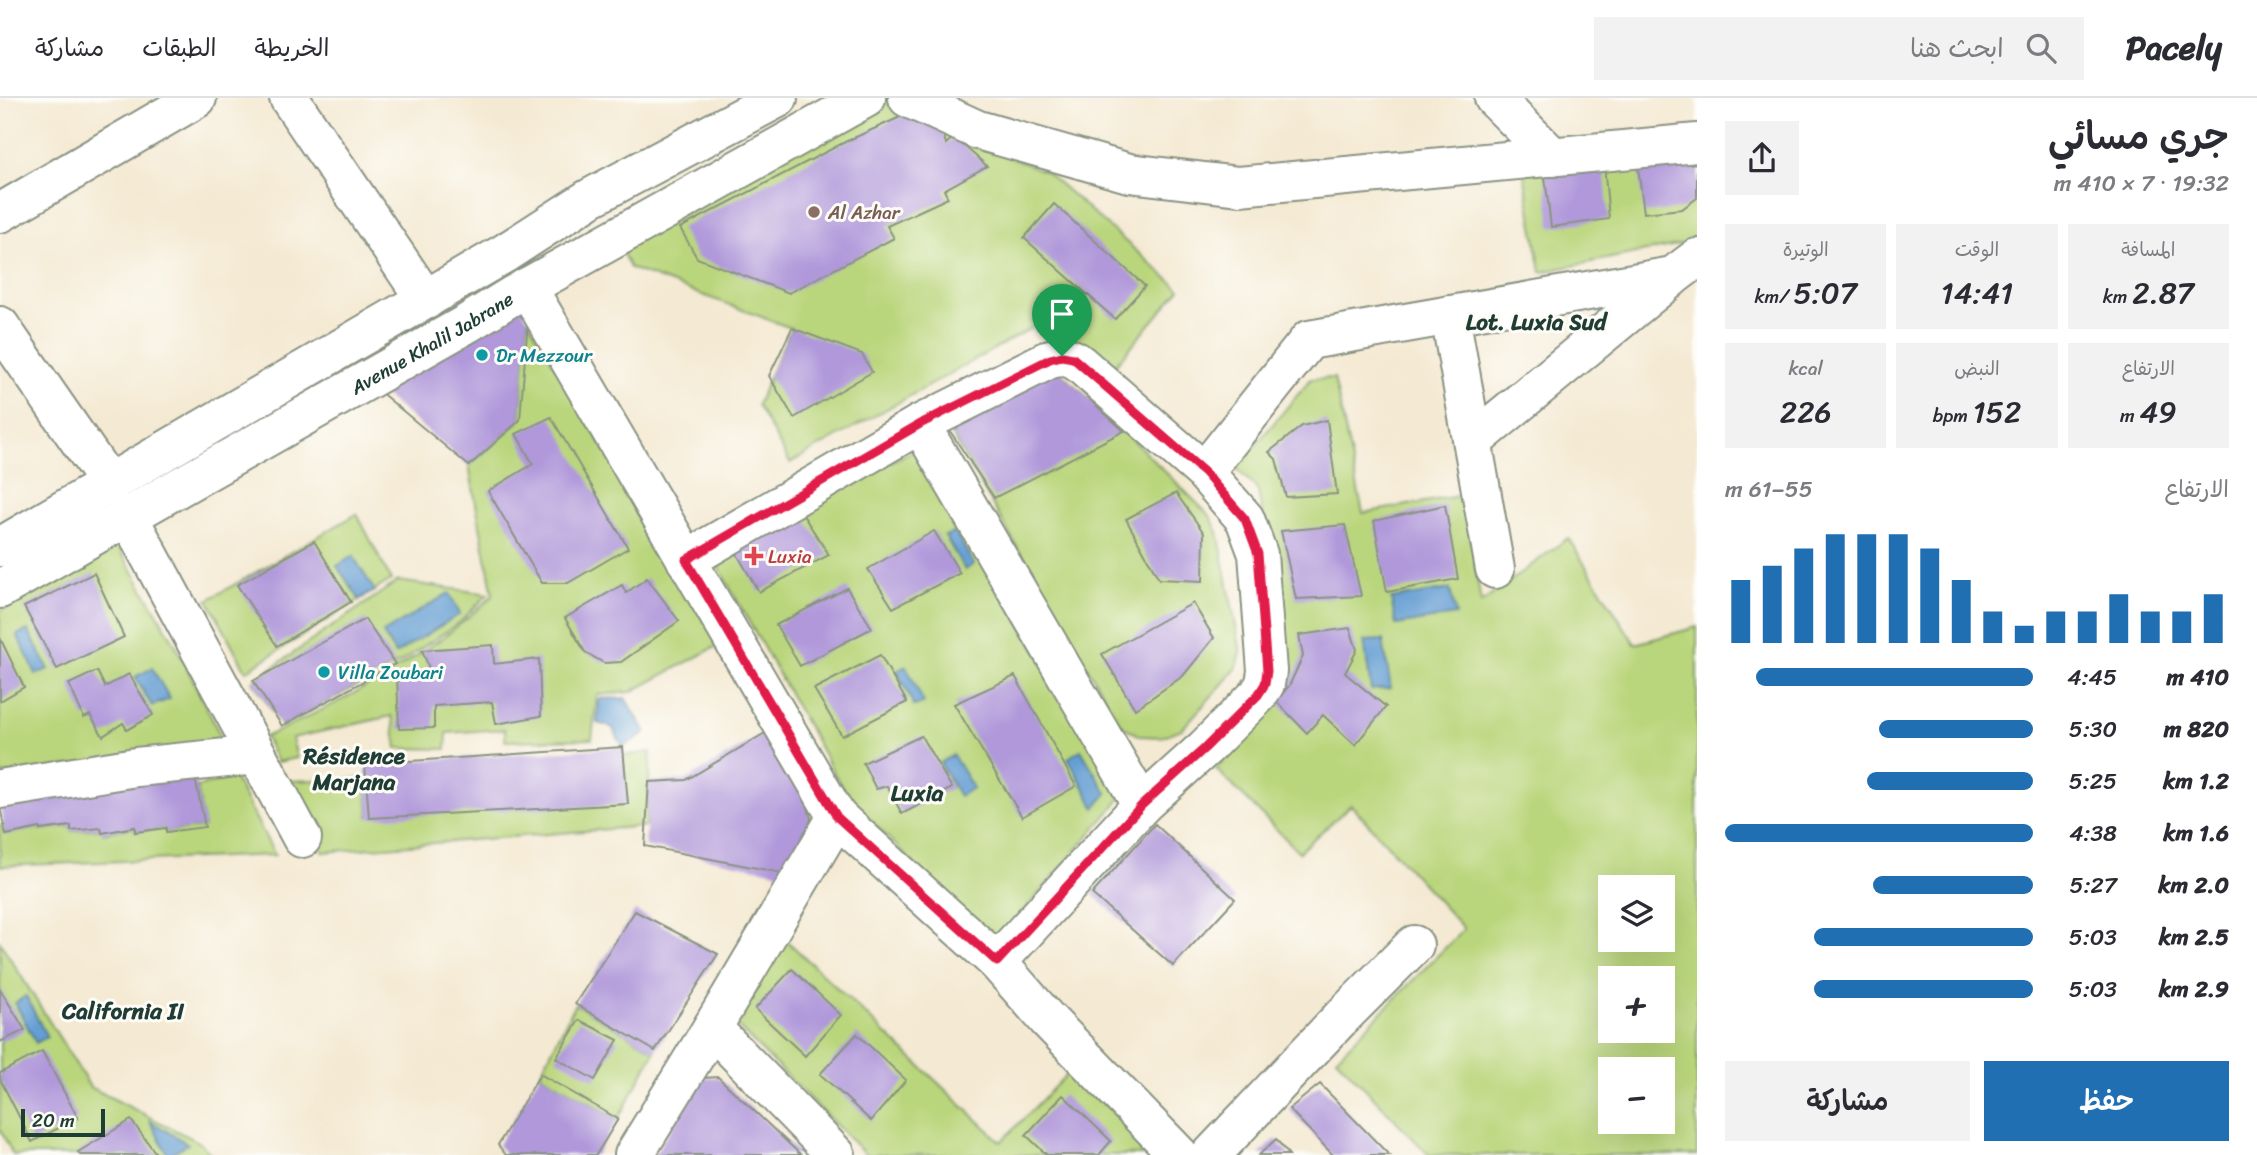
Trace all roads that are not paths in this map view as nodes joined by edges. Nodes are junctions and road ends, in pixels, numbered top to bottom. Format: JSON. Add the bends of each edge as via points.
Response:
{"nodes":[{"id":1,"x":197,"y":98,"type":"edge"},
{"id":2,"x":289,"y":98,"type":"edge"},
{"id":3,"x":778,"y":98,"type":"edge"},
{"id":4,"x":866,"y":98,"type":"edge"},
{"id":5,"x":908,"y":98,"type":"edge"},
{"id":6,"x":1494,"y":98,"type":"edge"},
{"id":7,"x":145,"y":111,"type":"edge"},
{"id":8,"x":1697,"y":144,"type":"edge"},
{"id":9,"x":1553,"y":157,"type":"junction"},
{"id":10,"x":0,"y":213,"type":"edge"},
{"id":11,"x":1685,"y":267,"type":"edge"},
{"id":12,"x":527,"y":287,"type":"junction"},
{"id":13,"x":426,"y":300,"type":"junction"},
{"id":14,"x":1451,"y":316,"type":"junction"},
{"id":15,"x":0,"y":326,"type":"edge"},
{"id":16,"x":920,"y":424,"type":"junction"},
{"id":17,"x":1473,"y":441,"type":"junction"},
{"id":18,"x":1204,"y":472,"type":"junction"},
{"id":19,"x":119,"y":501,"type":"junction"},
{"id":20,"x":0,"y":547,"type":"edge"},
{"id":21,"x":686,"y":560,"type":"junction"},
{"id":22,"x":1495,"y":569,"type":"dead end"},
{"id":23,"x":0,"y":589,"type":"edge"},
{"id":24,"x":257,"y":755,"type":"junction"},
{"id":25,"x":0,"y":789,"type":"edge"},
{"id":26,"x":1142,"y":805,"type":"junction"},
{"id":27,"x":837,"y":817,"type":"junction"},
{"id":28,"x":302,"y":838,"type":"dead end"},
{"id":29,"x":1414,"y":945,"type":"dead end"},
{"id":30,"x":997,"y":962,"type":"junction"},
{"id":31,"x":712,"y":1028,"type":"junction"},
{"id":32,"x":634,"y":1155,"type":"edge"},
{"id":33,"x":836,"y":1155,"type":"edge"},
{"id":34,"x":1179,"y":1155,"type":"edge"},
{"id":35,"x":1211,"y":1155,"type":"edge"}],
"edges":[{"from":1,"to":7,"type":"street"},
{"from":2,"to":13,"type":"street"},
{"from":3,"to":13,"type":"street","name":"Avenue Khalil Jabrane","via":[[590,198]]},
{"from":4,"to":12,"type":"street","name":"Avenue Khalil Jabrane"},
{"from":5,"to":9,"type":"street","via":[[978,130],[1129,173],[1239,186]]},
{"from":6,"to":9,"type":"street"},
{"from":7,"to":10,"type":"street"},
{"from":8,"to":9,"type":"street"},
{"from":11,"to":14,"type":"street"},
{"from":11,"to":17,"type":"street"},
{"from":12,"to":19,"type":"street","name":"Avenue Khalil Jabrane","via":[[468,323]]},
{"from":12,"to":21,"type":"street"},
{"from":13,"to":19,"type":"street","name":"Avenue Khalil Jabrane"},
{"from":14,"to":17,"type":"street"},
{"from":14,"to":18,"type":"street","via":[[1308,340]]},
{"from":15,"to":19,"type":"street"},
{"from":16,"to":18,"type":"street","via":[[1062,356],[1073,358]]},
{"from":16,"to":21,"type":"street"},
{"from":16,"to":26,"type":"street"},
{"from":17,"to":22,"type":"street"},
{"from":18,"to":26,"type":"street","via":[[1245,519],[1258,554],[1265,684],[1205,748]]},
{"from":19,"to":20,"type":"street","name":"Avenue Khalil Jabrane"},
{"from":19,"to":23,"type":"street","name":"Avenue Khalil Jabrane"},
{"from":19,"to":24,"type":"street"},
{"from":21,"to":27,"type":"street"},
{"from":24,"to":25,"type":"street","via":[[136,767]]},
{"from":24,"to":28,"type":"street"},
{"from":26,"to":30,"type":"street"},
{"from":27,"to":30,"type":"street"},
{"from":27,"to":31,"type":"street"},
{"from":29,"to":35,"type":"street"},
{"from":30,"to":34,"type":"street"},
{"from":31,"to":32,"type":"street"},
{"from":31,"to":33,"type":"street"}]}
